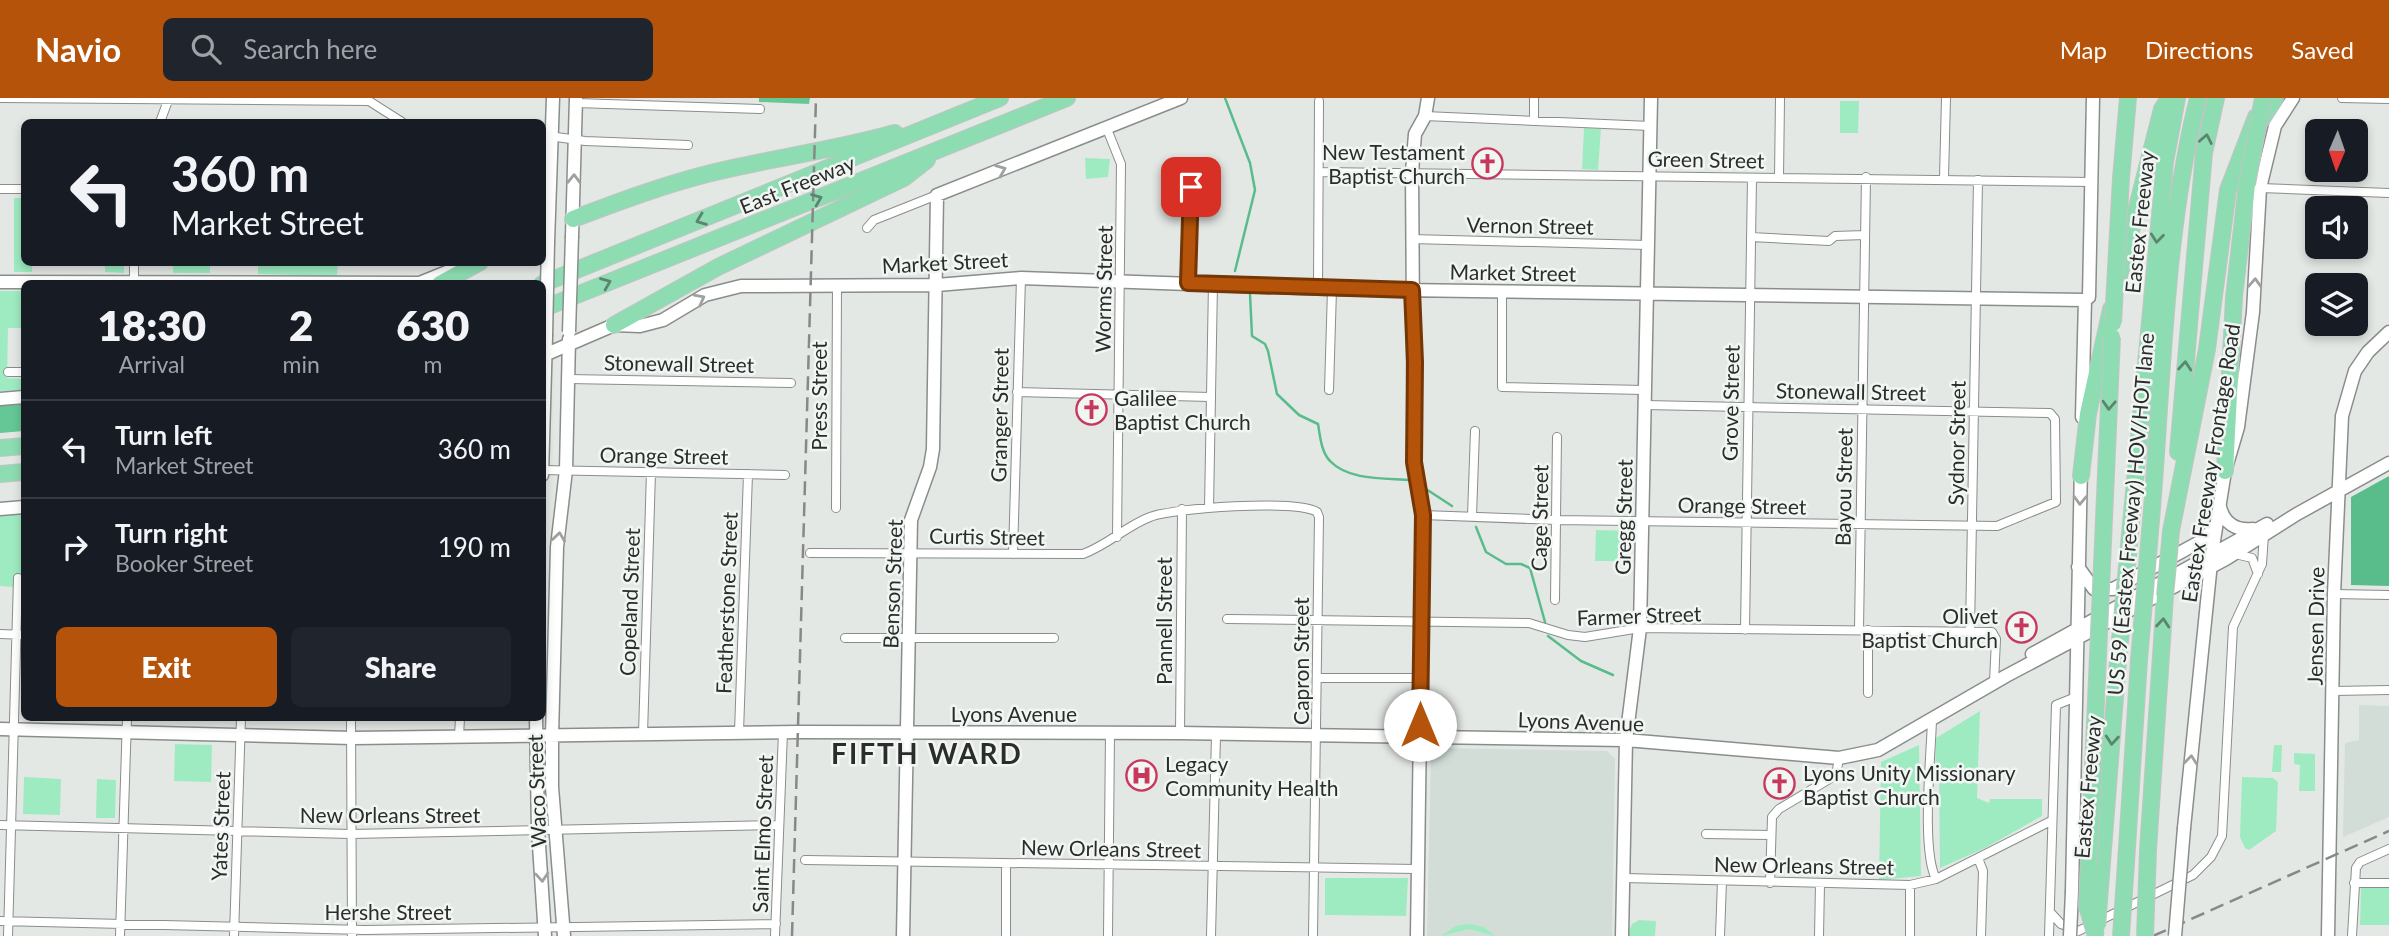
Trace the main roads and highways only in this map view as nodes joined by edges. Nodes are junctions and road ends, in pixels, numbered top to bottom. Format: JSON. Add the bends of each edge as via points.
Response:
{"nodes":[{"id":1,"x":1000,"y":98,"type":"edge"},
{"id":2,"x":1067,"y":98,"type":"edge"},
{"id":3,"x":2128,"y":98,"type":"edge"},
{"id":4,"x":2137,"y":98,"type":"edge"},
{"id":5,"x":2169,"y":98,"type":"edge"},
{"id":6,"x":2176,"y":98,"type":"edge"},
{"id":7,"x":2198,"y":98,"type":"edge"},
{"id":8,"x":2216,"y":98,"type":"edge"},
{"id":9,"x":2263,"y":98,"type":"edge"},
{"id":10,"x":2275,"y":98,"type":"edge"},
{"id":11,"x":968,"y":111,"type":"junction"},
{"id":12,"x":943,"y":148,"type":"junction"},
{"id":13,"x":2124,"y":148,"type":"junction"},
{"id":14,"x":2236,"y":164,"type":"junction"},
{"id":15,"x":572,"y":227,"type":"road end"},
{"id":16,"x":467,"y":266,"type":"edge"},
{"id":17,"x":444,"y":273,"type":"edge"},
{"id":18,"x":546,"y":282,"type":"edge"},
{"id":19,"x":546,"y":307,"type":"edge"},
{"id":20,"x":614,"y":325,"type":"road end"},
{"id":21,"x":21,"y":446,"type":"edge"},
{"id":22,"x":0,"y":448,"type":"edge"},
{"id":23,"x":2225,"y":471,"type":"road end"},
{"id":24,"x":21,"y":472,"type":"edge"},
{"id":25,"x":0,"y":474,"type":"edge"},
{"id":26,"x":2081,"y":476,"type":"road end"},
{"id":27,"x":2171,"y":531,"type":"junction"},
{"id":28,"x":2096,"y":936,"type":"edge"},
{"id":29,"x":2121,"y":936,"type":"edge"},
{"id":30,"x":2145,"y":936,"type":"edge"}],
"edges":[{"from":1,"to":11,"type":"highway","name":"East Freeway"},
{"from":2,"to":12,"type":"highway","name":"East Freeway"},
{"from":3,"to":13,"type":"highway"},
{"from":4,"to":13,"type":"highway"},
{"from":5,"to":26,"type":"highway","via":[[2162,109],[2099,354]]},
{"from":6,"to":28,"type":"highway","name":"Eastex Freeway","one_way":true,"bridge":true,"via":[[2165,162]]},
{"from":7,"to":29,"type":"highway","name":"US 59 (Eastex Freeway) HOV/HOT lane","bridge":true,"via":[[2186,144],[2172,259]]},
{"from":27,"to":8,"type":"highway","one_way":true,"via":[[2204,153]]},
{"from":9,"to":14,"type":"highway"},
{"from":23,"to":9,"type":"highway","one_way":true,"bridge":true,"via":[[2234,297],[2254,186]]},
{"from":10,"to":14,"type":"highway"},
{"from":11,"to":15,"type":"highway","via":[[858,143],[682,181]]},
{"from":11,"to":18,"type":"highway","name":"East Freeway","one_way":true},
{"from":19,"to":12,"type":"highway","name":"East Freeway","one_way":true},
{"from":12,"to":20,"type":"highway","via":[[904,178],[718,267]]},
{"from":13,"to":28,"type":"highway","one_way":true,"bridge":true,"via":[[2115,238],[2087,906]]},
{"from":14,"to":27,"type":"highway","via":[[2207,349]]},
{"from":16,"to":17,"type":"highway"},
{"from":21,"to":22,"type":"highway"},
{"from":24,"to":25,"type":"highway"},
{"from":30,"to":27,"type":"highway","one_way":true,"bridge":true}]}
